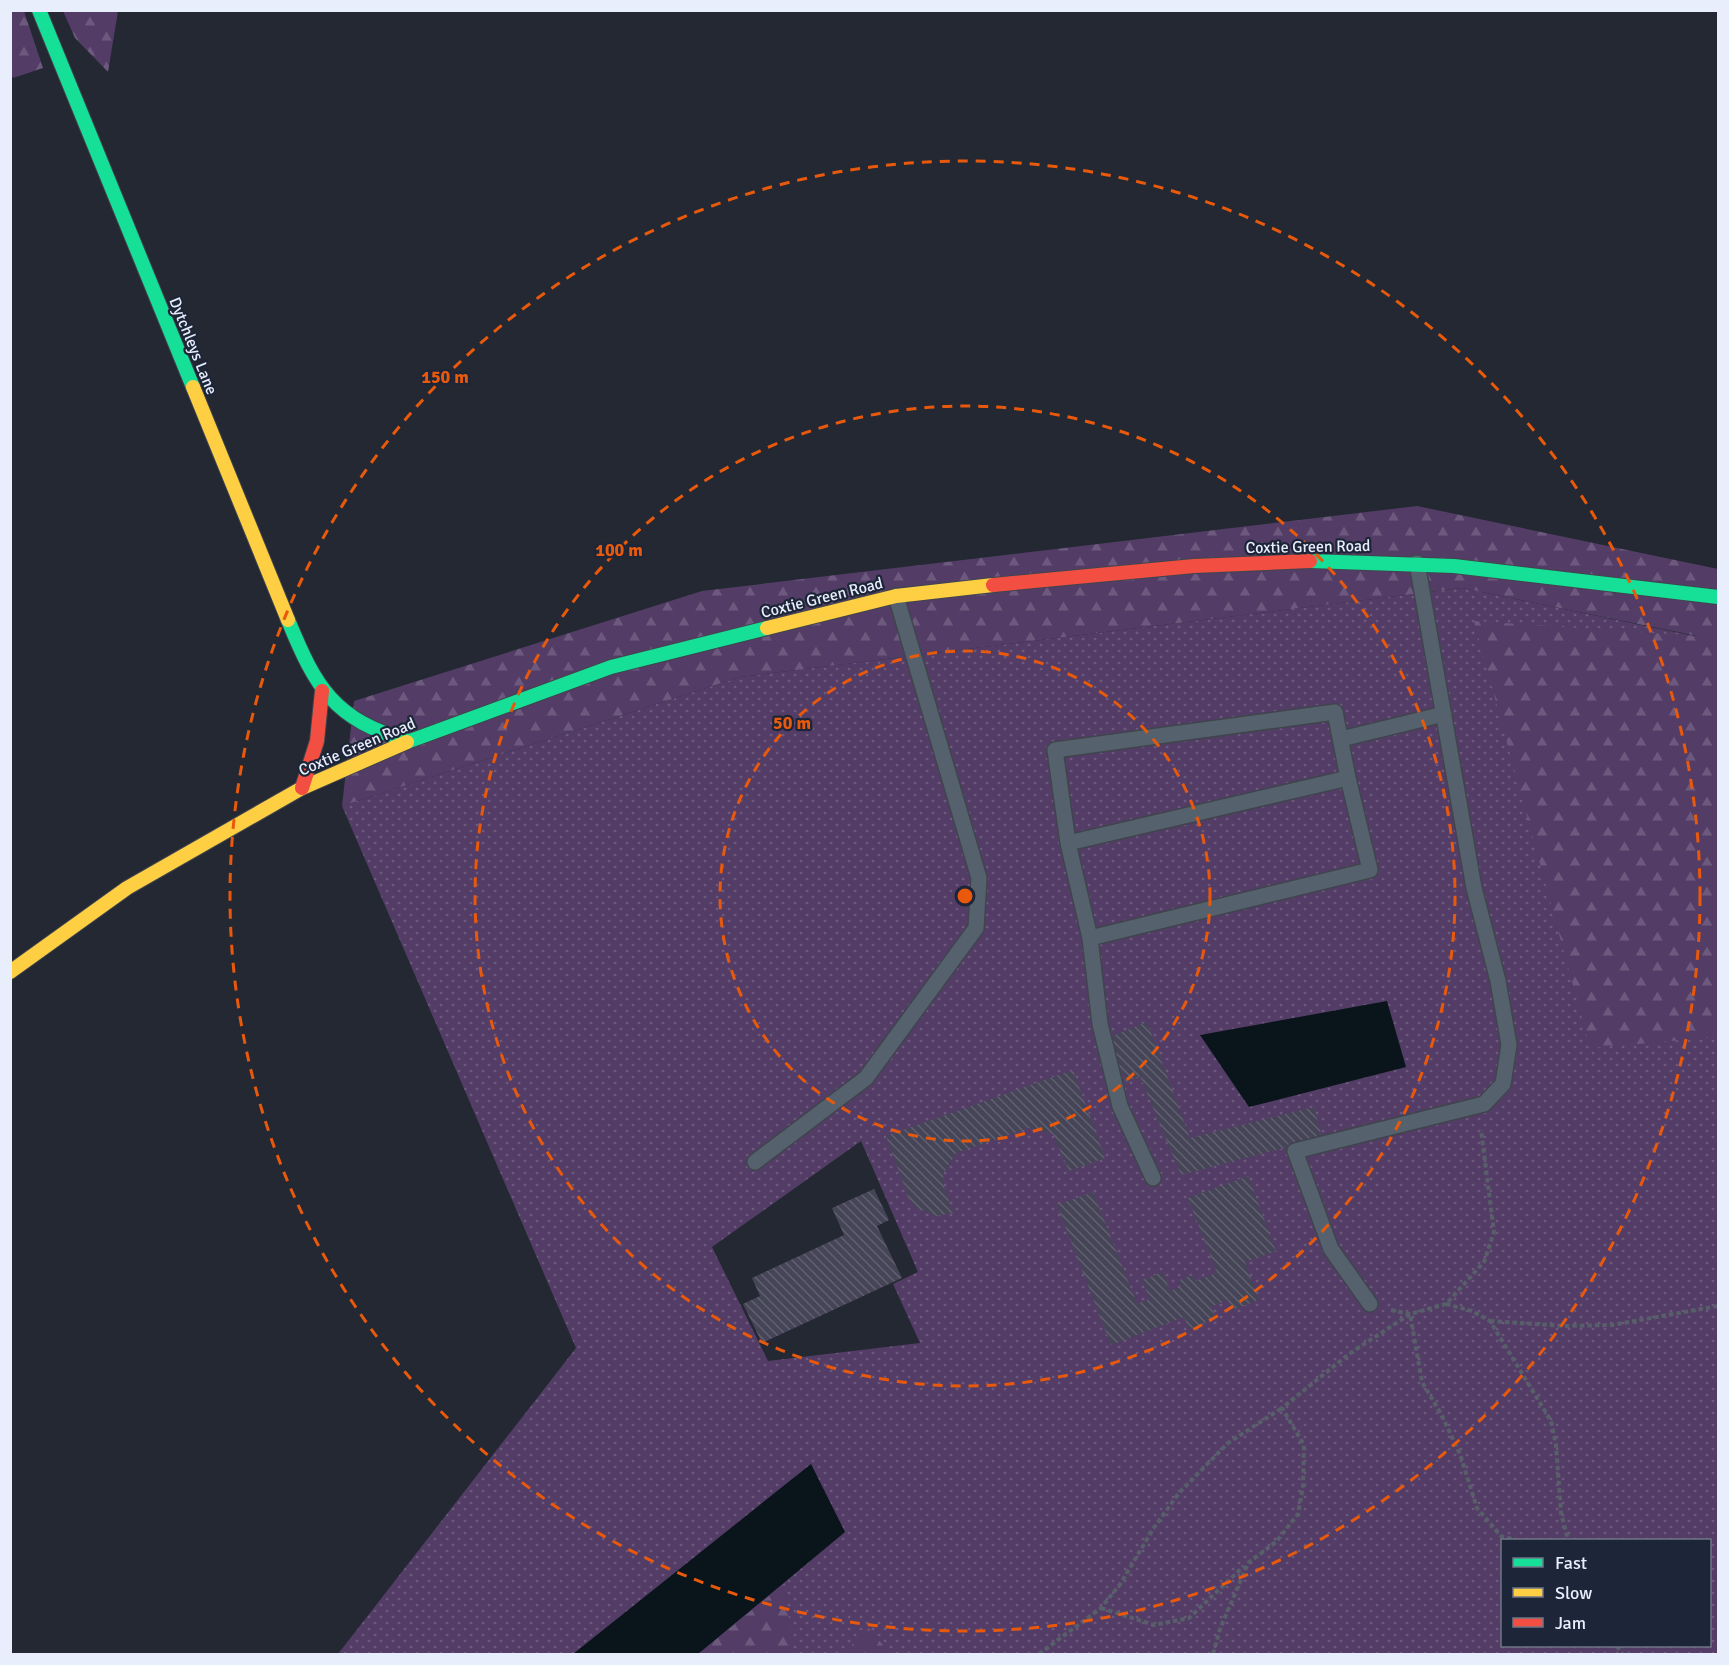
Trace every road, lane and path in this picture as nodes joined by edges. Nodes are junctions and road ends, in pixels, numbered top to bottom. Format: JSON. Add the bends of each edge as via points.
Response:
{"nodes":[{"id":1,"x":39,"y":10,"type":"edge"},
{"id":2,"x":1417,"y":564,"type":"junction"},
{"id":3,"x":896,"y":597,"type":"junction"},
{"id":4,"x":1719,"y":597,"type":"edge"},
{"id":5,"x":322,"y":691,"type":"junction"},
{"id":6,"x":1444,"y":714,"type":"junction"},
{"id":7,"x":1341,"y":739,"type":"junction"},
{"id":8,"x":409,"y":741,"type":"junction"},
{"id":9,"x":1348,"y":778,"type":"junction"},
{"id":10,"x":302,"y":788,"type":"junction"},
{"id":11,"x":1068,"y":843,"type":"junction"},
{"id":12,"x":1090,"y":938,"type":"junction"},
{"id":13,"x":10,"y":972,"type":"edge"},
{"id":14,"x":1484,"y":1104,"type":"junction"},
{"id":15,"x":755,"y":1162,"type":"dead end"},
{"id":16,"x":1153,"y":1178,"type":"dead end"},
{"id":17,"x":1370,"y":1304,"type":"joint"},
{"id":18,"x":1446,"y":1304,"type":"junction"},
{"id":19,"x":1719,"y":1306,"type":"edge"},
{"id":20,"x":1410,"y":1314,"type":"junction"},
{"id":21,"x":1490,"y":1321,"type":"junction"},
{"id":22,"x":1282,"y":1408,"type":"junction"},
{"id":23,"x":1512,"y":1539,"type":"edge"},
{"id":24,"x":1568,"y":1539,"type":"edge"},
{"id":25,"x":1248,"y":1563,"type":"junction"},
{"id":26,"x":1101,"y":1608,"type":"junction"},
{"id":27,"x":1039,"y":1654,"type":"edge"},
{"id":28,"x":1214,"y":1654,"type":"edge"}],
"edges":[{"from":1,"to":5,"type":"street","name":"Dytchleys Lane","via":[[294,635]]},
{"from":2,"to":3,"type":"street","name":"Coxtie Green Road","via":[[1294,561],[1106,572]]},
{"from":2,"to":4,"type":"street","name":"Coxtie Green Road","via":[[1564,576]]},
{"from":2,"to":6,"type":"lane"},
{"from":3,"to":8,"type":"street","name":"Coxtie Green Road","via":[[611,667]]},
{"from":3,"to":15,"type":"lane","via":[[979,878],[976,928],[866,1078]]},
{"from":5,"to":8,"type":"street","name":"Dytchleys Lane","via":[[360,724]]},
{"from":5,"to":10,"type":"street","via":[[322,714]]},
{"from":6,"to":7,"type":"lane"},
{"from":6,"to":14,"type":"lane","via":[[1474,888],[1498,981],[1509,1045],[1503,1084]]},
{"from":7,"to":9,"type":"lane"},
{"from":7,"to":11,"type":"lane","via":[[1335,712],[1055,750]]},
{"from":8,"to":10,"type":"street","name":"Coxtie Green Road"},
{"from":9,"to":11,"type":"lane"},
{"from":9,"to":12,"type":"lane","via":[[1370,870]]},
{"from":10,"to":13,"type":"street","name":"Coxtie Green Road","via":[[127,888]]},
{"from":11,"to":12,"type":"lane"},
{"from":12,"to":16,"type":"lane","via":[[1100,1024],[1120,1106]]},
{"from":14,"to":17,"type":"lane","via":[[1295,1151],[1331,1249]]},
{"from":14,"to":18,"type":"path","via":[[1481,1134],[1494,1232],[1484,1262]]},
{"from":17,"to":20,"type":"path"},
{"from":18,"to":20,"type":"path"},
{"from":18,"to":21,"type":"path"},
{"from":19,"to":21,"type":"path","via":[[1612,1325]]},
{"from":20,"to":22,"type":"path","via":[[1349,1354]]},
{"from":20,"to":23,"type":"path","via":[[1422,1382],[1460,1454],[1477,1508],[1501,1536]]},
{"from":21,"to":24,"type":"path","via":[[1551,1421],[1561,1513]]},
{"from":22,"to":25,"type":"path","via":[[1304,1445],[1298,1514],[1276,1542]]},
{"from":22,"to":26,"type":"path","via":[[1228,1443],[1179,1493]]},
{"from":25,"to":26,"type":"path","via":[[1189,1618],[1154,1625]]},
{"from":25,"to":28,"type":"path","via":[[1220,1629]]},
{"from":26,"to":27,"type":"path"}]}
